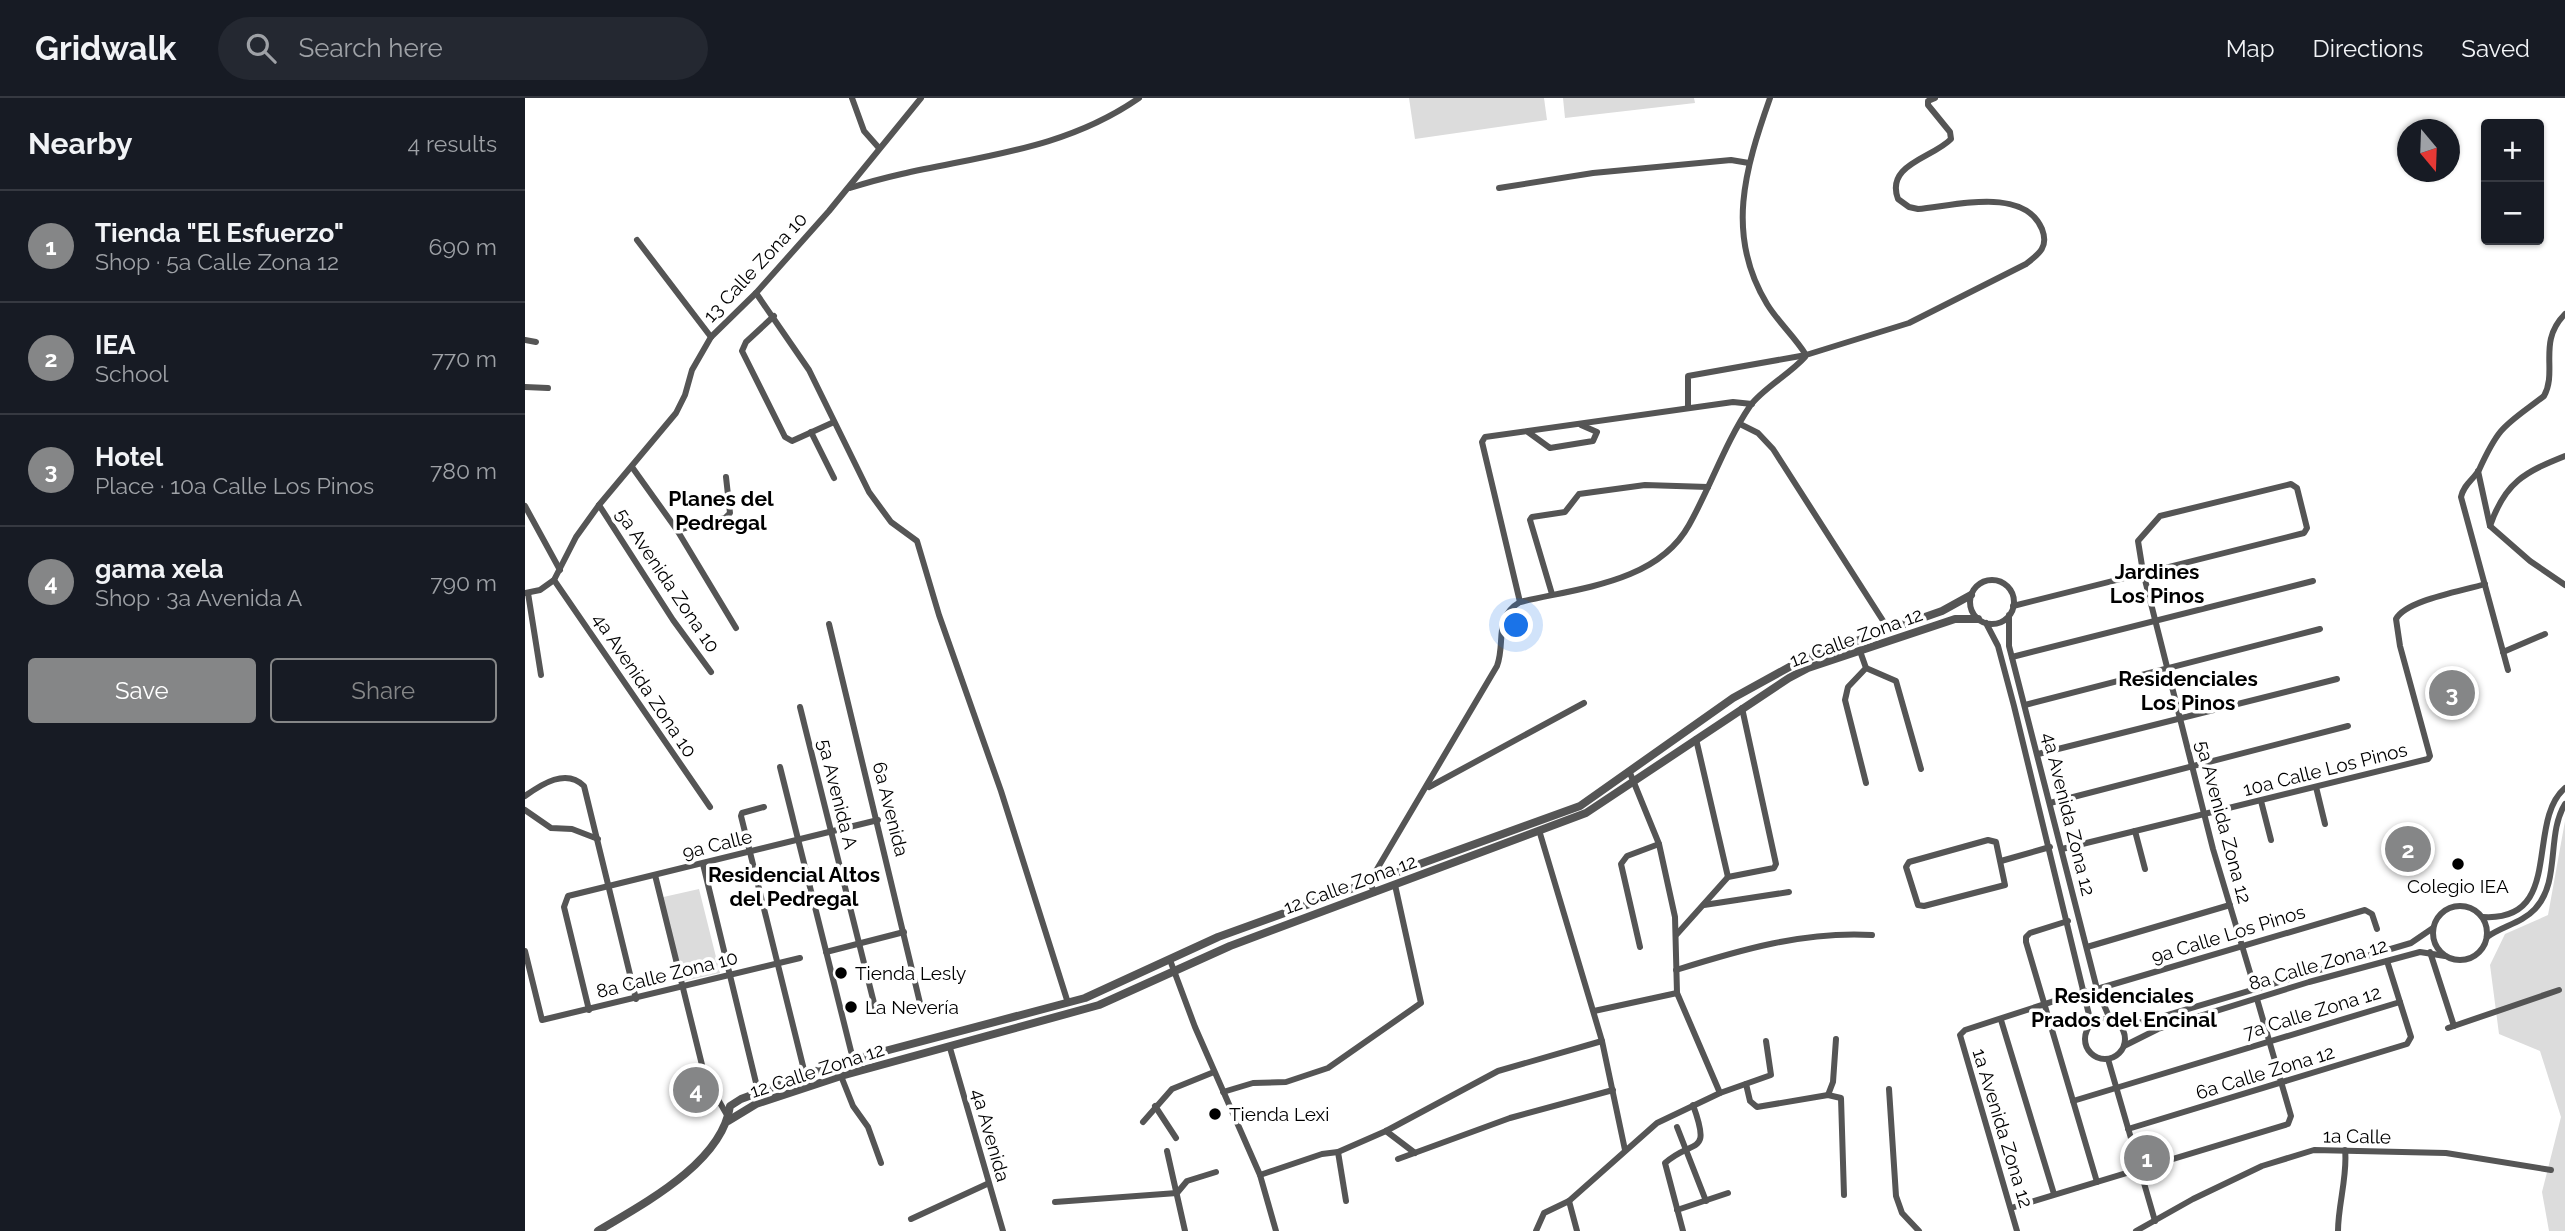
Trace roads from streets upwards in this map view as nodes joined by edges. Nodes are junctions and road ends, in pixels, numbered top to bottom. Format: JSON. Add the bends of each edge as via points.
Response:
{"nodes":[{"id":1,"x":852,"y":98,"type":"edge"},
{"id":2,"x":921,"y":98,"type":"edge"},
{"id":3,"x":1139,"y":98,"type":"edge"},
{"id":4,"x":1770,"y":98,"type":"edge"},
{"id":5,"x":1935,"y":98,"type":"edge"},
{"id":6,"x":879,"y":148,"type":"junction"},
{"id":7,"x":1749,"y":163,"type":"junction"},
{"id":8,"x":848,"y":188,"type":"junction"},
{"id":9,"x":1499,"y":188,"type":"dead end"},
{"id":10,"x":637,"y":240,"type":"dead end"},
{"id":11,"x":756,"y":293,"type":"junction"},
{"id":12,"x":2565,"y":314,"type":"edge"},
{"id":13,"x":774,"y":316,"type":"junction"},
{"id":14,"x":711,"y":337,"type":"junction"},
{"id":15,"x":525,"y":340,"type":"edge"},
{"id":16,"x":536,"y":342,"type":"dead end"},
{"id":17,"x":1806,"y":355,"type":"junction"},
{"id":18,"x":525,"y":387,"type":"edge"},
{"id":19,"x":548,"y":388,"type":"dead end"},
{"id":20,"x":1752,"y":404,"type":"junction"},
{"id":21,"x":1688,"y":408,"type":"junction"},
{"id":22,"x":834,"y":422,"type":"junction"},
{"id":23,"x":1740,"y":424,"type":"junction"},
{"id":24,"x":1577,"y":425,"type":"junction"},
{"id":25,"x":811,"y":432,"type":"junction"},
{"id":26,"x":1528,"y":432,"type":"junction"},
{"id":27,"x":2565,"y":456,"type":"edge"},
{"id":28,"x":632,"y":467,"type":"junction"},
{"id":29,"x":2478,"y":471,"type":"junction"},
{"id":30,"x":726,"y":477,"type":"dead end"},
{"id":31,"x":834,"y":478,"type":"dead end"},
{"id":32,"x":1708,"y":486,"type":"junction"},
{"id":33,"x":599,"y":505,"type":"junction"},
{"id":34,"x":525,"y":506,"type":"edge"},
{"id":35,"x":2490,"y":526,"type":"junction"},
{"id":36,"x":677,"y":530,"type":"junction"},
{"id":37,"x":560,"y":570,"type":"junction"},
{"id":38,"x":2143,"y":572,"type":"junction"},
{"id":39,"x":554,"y":580,"type":"junction"},
{"id":40,"x":2313,"y":581,"type":"dead end"},
{"id":41,"x":2485,"y":584,"type":"junction"},
{"id":42,"x":2565,"y":585,"type":"edge"},
{"id":43,"x":527,"y":593,"type":"edge"},
{"id":44,"x":1552,"y":594,"type":"junction"},
{"id":45,"x":1971,"y":595,"type":"junction"},
{"id":46,"x":1520,"y":602,"type":"junction"},
{"id":47,"x":2013,"y":606,"type":"junction"},
{"id":48,"x":2009,"y":615,"type":"junction"},
{"id":49,"x":1982,"y":621,"type":"junction"},
{"id":50,"x":2155,"y":621,"type":"junction"},
{"id":51,"x":829,"y":624,"type":"dead end"},
{"id":52,"x":736,"y":628,"type":"dead end"},
{"id":53,"x":2321,"y":629,"type":"dead end"},
{"id":54,"x":1889,"y":630,"type":"junction"},
{"id":55,"x":2545,"y":634,"type":"dead end"},
{"id":56,"x":1860,"y":651,"type":"junction"},
{"id":57,"x":2503,"y":652,"type":"junction"},
{"id":58,"x":2012,"y":657,"type":"junction"},
{"id":59,"x":1865,"y":668,"type":"junction"},
{"id":60,"x":2167,"y":668,"type":"junction"},
{"id":61,"x":2508,"y":670,"type":"dead end"},
{"id":62,"x":711,"y":672,"type":"dead end"},
{"id":63,"x":541,"y":675,"type":"dead end"},
{"id":64,"x":2337,"y":678,"type":"dead end"},
{"id":65,"x":1584,"y":703,"type":"dead end"},
{"id":66,"x":2025,"y":705,"type":"junction"},
{"id":67,"x":800,"y":707,"type":"dead end"},
{"id":68,"x":1742,"y":707,"type":"junction"},
{"id":69,"x":2180,"y":718,"type":"junction"},
{"id":70,"x":2348,"y":726,"type":"dead end"},
{"id":71,"x":1696,"y":739,"type":"junction"},
{"id":72,"x":2038,"y":754,"type":"junction"},
{"id":73,"x":2192,"y":766,"type":"junction"},
{"id":74,"x":780,"y":767,"type":"dead end"},
{"id":75,"x":1921,"y":769,"type":"dead end"},
{"id":76,"x":1630,"y":773,"type":"junction"},
{"id":77,"x":1636,"y":782,"type":"junction"},
{"id":78,"x":1865,"y":783,"type":"dead end"},
{"id":79,"x":2316,"y":787,"type":"junction"},
{"id":80,"x":1427,"y":788,"type":"junction"},
{"id":81,"x":2565,"y":788,"type":"edge"},
{"id":82,"x":525,"y":796,"type":"edge"},
{"id":83,"x":2261,"y":801,"type":"junction"},
{"id":84,"x":2050,"y":803,"type":"junction"},
{"id":85,"x":2565,"y":804,"type":"edge"},
{"id":86,"x":710,"y":807,"type":"dead end"},
{"id":87,"x":764,"y":807,"type":"dead end"},
{"id":88,"x":525,"y":810,"type":"edge"},
{"id":89,"x":2204,"y":814,"type":"junction"},
{"id":90,"x":878,"y":820,"type":"junction"},
{"id":91,"x":2325,"y":824,"type":"dead end"},
{"id":92,"x":1539,"y":830,"type":"junction"},
{"id":93,"x":2136,"y":831,"type":"junction"},
{"id":94,"x":831,"y":832,"type":"junction"},
{"id":95,"x":598,"y":839,"type":"junction"},
{"id":96,"x":799,"y":840,"type":"junction"},
{"id":97,"x":2271,"y":841,"type":"dead end"},
{"id":98,"x":1659,"y":844,"type":"junction"},
{"id":99,"x":2050,"y":846,"type":"junction"},
{"id":100,"x":2061,"y":849,"type":"junction"},
{"id":101,"x":750,"y":852,"type":"junction"},
{"id":102,"x":2001,"y":860,"type":"junction"},
{"id":103,"x":703,"y":864,"type":"junction"},
{"id":104,"x":2145,"y":869,"type":"dead end"},
{"id":105,"x":655,"y":875,"type":"junction"},
{"id":106,"x":1728,"y":877,"type":"junction"},
{"id":107,"x":1370,"y":881,"type":"junction"},
{"id":108,"x":1395,"y":885,"type":"junction"},
{"id":109,"x":609,"y":886,"type":"junction"},
{"id":110,"x":1374,"y":892,"type":"junction"},
{"id":111,"x":1789,"y":892,"type":"dead end"},
{"id":112,"x":1705,"y":905,"type":"junction"},
{"id":113,"x":2229,"y":905,"type":"junction"},
{"id":114,"x":2483,"y":918,"type":"junction"},
{"id":115,"x":2068,"y":921,"type":"junction"},
{"id":116,"x":2433,"y":928,"type":"junction"},
{"id":117,"x":2377,"y":929,"type":"dead end"},
{"id":118,"x":904,"y":932,"type":"junction"},
{"id":119,"x":1677,"y":934,"type":"junction"},
{"id":120,"x":1872,"y":934,"type":"dead end"},
{"id":121,"x":2487,"y":937,"type":"junction"},
{"id":122,"x":859,"y":943,"type":"junction"},
{"id":123,"x":2241,"y":945,"type":"junction"},
{"id":124,"x":1640,"y":947,"type":"dead end"},
{"id":125,"x":2087,"y":947,"type":"junction"},
{"id":126,"x":525,"y":951,"type":"edge"},
{"id":127,"x":826,"y":952,"type":"junction"},
{"id":128,"x":2430,"y":952,"type":"junction"},
{"id":129,"x":2445,"y":956,"type":"junction"},
{"id":130,"x":800,"y":958,"type":"dead end"},
{"id":131,"x":1170,"y":960,"type":"junction"},
{"id":132,"x":2387,"y":961,"type":"junction"},
{"id":133,"x":778,"y":964,"type":"junction"},
{"id":134,"x":1173,"y":970,"type":"junction"},
{"id":135,"x":1676,"y":970,"type":"junction"},
{"id":136,"x":728,"y":974,"type":"junction"},
{"id":137,"x":684,"y":984,"type":"junction"},
{"id":138,"x":2097,"y":989,"type":"junction"},
{"id":139,"x":2255,"y":989,"type":"junction"},
{"id":140,"x":2559,"y":990,"type":"dead end"},
{"id":141,"x":2085,"y":991,"type":"junction"},
{"id":142,"x":1677,"y":993,"type":"junction"},
{"id":143,"x":636,"y":999,"type":"junction"},
{"id":144,"x":2257,"y":999,"type":"junction"},
{"id":145,"x":2400,"y":1002,"type":"junction"},
{"id":146,"x":920,"y":1003,"type":"dead end"},
{"id":147,"x":1068,"y":1003,"type":"junction"},
{"id":148,"x":2044,"y":1004,"type":"junction"},
{"id":149,"x":589,"y":1010,"type":"junction"},
{"id":150,"x":876,"y":1011,"type":"dead end"},
{"id":151,"x":1594,"y":1011,"type":"junction"},
{"id":152,"x":1010,"y":1019,"type":"junction"},
{"id":153,"x":2110,"y":1019,"type":"junction"},
{"id":154,"x":2001,"y":1020,"type":"junction"},
{"id":155,"x":2091,"y":1023,"type":"junction"},
{"id":156,"x":2118,"y":1023,"type":"junction"},
{"id":157,"x":1013,"y":1030,"type":"junction"},
{"id":158,"x":1836,"y":1039,"type":"dead end"},
{"id":159,"x":1602,"y":1041,"type":"junction"},
{"id":160,"x":1766,"y":1041,"type":"dead end"},
{"id":161,"x":2270,"y":1041,"type":"junction"},
{"id":162,"x":2124,"y":1046,"type":"junction"},
{"id":163,"x":950,"y":1048,"type":"junction"},
{"id":164,"x":853,"y":1059,"type":"junction"},
{"id":165,"x":2108,"y":1059,"type":"junction"},
{"id":166,"x":1214,"y":1072,"type":"junction"},
{"id":167,"x":805,"y":1074,"type":"junction"},
{"id":168,"x":841,"y":1076,"type":"junction"},
{"id":169,"x":2282,"y":1083,"type":"junction"},
{"id":170,"x":1746,"y":1084,"type":"junction"},
{"id":171,"x":2116,"y":1088,"type":"junction"},
{"id":172,"x":1889,"y":1089,"type":"dead end"},
{"id":173,"x":1613,"y":1090,"type":"junction"},
{"id":174,"x":758,"y":1091,"type":"junction"},
{"id":175,"x":1223,"y":1092,"type":"junction"},
{"id":176,"x":1720,"y":1093,"type":"junction"},
{"id":177,"x":1828,"y":1095,"type":"junction"},
{"id":178,"x":2073,"y":1101,"type":"junction"},
{"id":179,"x":1693,"y":1105,"type":"junction"},
{"id":180,"x":1156,"y":1106,"type":"junction"},
{"id":181,"x":728,"y":1121,"type":"junction"},
{"id":182,"x":1143,"y":1122,"type":"dead end"},
{"id":183,"x":1677,"y":1128,"type":"dead end"},
{"id":184,"x":2128,"y":1129,"type":"junction"},
{"id":185,"x":1386,"y":1131,"type":"junction"},
{"id":186,"x":1176,"y":1138,"type":"dead end"},
{"id":187,"x":1625,"y":1150,"type":"junction"},
{"id":188,"x":2345,"y":1150,"type":"junction"},
{"id":189,"x":1167,"y":1151,"type":"dead end"},
{"id":190,"x":1338,"y":1152,"type":"junction"},
{"id":191,"x":1415,"y":1153,"type":"junction"},
{"id":192,"x":1686,"y":1153,"type":"junction"},
{"id":193,"x":1398,"y":1159,"type":"dead end"},
{"id":194,"x":881,"y":1163,"type":"dead end"},
{"id":195,"x":2140,"y":1169,"type":"junction"},
{"id":196,"x":2551,"y":1170,"type":"dead end"},
{"id":197,"x":1216,"y":1172,"type":"dead end"},
{"id":198,"x":1260,"y":1175,"type":"junction"},
{"id":199,"x":2097,"y":1182,"type":"junction"},
{"id":200,"x":987,"y":1184,"type":"junction"},
{"id":201,"x":1177,"y":1193,"type":"junction"},
{"id":202,"x":1728,"y":1193,"type":"dead end"},
{"id":203,"x":2054,"y":1194,"type":"junction"},
{"id":204,"x":1844,"y":1195,"type":"dead end"},
{"id":205,"x":1569,"y":1200,"type":"junction"},
{"id":206,"x":1346,"y":1201,"type":"dead end"},
{"id":207,"x":1055,"y":1202,"type":"dead end"},
{"id":208,"x":1706,"y":1202,"type":"junction"},
{"id":209,"x":2011,"y":1208,"type":"junction"},
{"id":210,"x":1677,"y":1210,"type":"junction"},
{"id":211,"x":911,"y":1219,"type":"dead end"},
{"id":212,"x":2155,"y":1221,"type":"junction"},
{"id":213,"x":598,"y":1231,"type":"edge"},
{"id":214,"x":1003,"y":1231,"type":"edge"},
{"id":215,"x":1185,"y":1231,"type":"edge"},
{"id":216,"x":1276,"y":1231,"type":"edge"},
{"id":217,"x":1536,"y":1231,"type":"edge"},
{"id":218,"x":1577,"y":1231,"type":"edge"},
{"id":219,"x":1683,"y":1231,"type":"edge"},
{"id":220,"x":1919,"y":1231,"type":"edge"},
{"id":221,"x":2017,"y":1231,"type":"edge"},
{"id":222,"x":2136,"y":1231,"type":"edge"},
{"id":223,"x":2338,"y":1231,"type":"edge"}],
"edges":[{"from":1,"to":6,"type":"street","via":[[864,131]]},
{"from":2,"to":6,"type":"street","name":"13 Calle Zona 10"},
{"from":3,"to":8,"type":"street","via":[[1102,121],[1028,149],[890,175]]},
{"from":4,"to":7,"type":"street"},
{"from":5,"to":17,"type":"street","via":[[1928,105],[1951,139],[1902,171],[1896,180],[1898,198],[1918,209],[2017,205],[2035,216],[2045,237],[2044,246],[2026,264],[1909,323]]},
{"from":6,"to":8,"type":"street","name":"13 Calle Zona 10"},
{"from":7,"to":9,"type":"street","via":[[1731,160],[1593,173]]},
{"from":7,"to":17,"type":"street","via":[[1742,216],[1750,267],[1766,302]]},
{"from":8,"to":11,"type":"street","name":"13 Calle Zona 10"},
{"from":10,"to":14,"type":"street"},
{"from":11,"to":13,"type":"street"},
{"from":11,"to":14,"type":"street","name":"13 Calle Zona 10"},
{"from":12,"to":29,"type":"street","via":[[2550,339],[2547,391],[2501,428]]},
{"from":13,"to":22,"type":"street","via":[[809,370]]},
{"from":13,"to":25,"type":"street","via":[[746,342],[742,352],[787,439]]},
{"from":14,"to":28,"type":"street","name":"13 Calle Zona 10","via":[[692,370],[681,405]]},
{"from":15,"to":16,"type":"street"},
{"from":17,"to":20,"type":"street"},
{"from":17,"to":21,"type":"street","via":[[1688,376]]},
{"from":18,"to":19,"type":"street"},
{"from":20,"to":21,"type":"street"},
{"from":20,"to":23,"type":"street"},
{"from":21,"to":24,"type":"street"},
{"from":22,"to":25,"type":"street"},
{"from":22,"to":147,"type":"street","via":[[881,512],[917,541]]},
{"from":23,"to":32,"type":"street"},
{"from":23,"to":54,"type":"street","via":[[1758,433],[1773,449]]},
{"from":24,"to":26,"type":"street"},
{"from":24,"to":26,"type":"street","via":[[1594,429],[1595,439],[1550,447]]},
{"from":25,"to":31,"type":"street"},
{"from":26,"to":46,"type":"street","via":[[1485,437],[1482,442]]},
{"from":27,"to":35,"type":"street","via":[[2520,477]]},
{"from":28,"to":33,"type":"street","name":"13 Calle Zona 10"},
{"from":28,"to":36,"type":"street"},
{"from":29,"to":35,"type":"street"},
{"from":29,"to":41,"type":"street","via":[[2462,489],[2461,503]]},
{"from":30,"to":36,"type":"street","via":[[730,513]]},
{"from":32,"to":44,"type":"street","via":[[1681,537],[1653,562],[1626,577]]},
{"from":32,"to":44,"type":"street","via":[[1645,485],[1579,495],[1565,512],[1532,517],[1529,520]]},
{"from":33,"to":37,"type":"street","name":"13 Calle Zona 10"},
{"from":33,"to":62,"type":"street","name":"5a Avenida Zona 10"},
{"from":34,"to":37,"type":"street"},
{"from":35,"to":42,"type":"street"},
{"from":36,"to":52,"type":"street"},
{"from":37,"to":39,"type":"street","name":"13 Calle Zona 10"},
{"from":38,"to":38,"type":"street","name":"5a Avenida Zona 12","via":[[2138,541],[2166,513],[2291,484],[2297,488],[2306,531]]},
{"from":38,"to":47,"type":"street"},
{"from":38,"to":50,"type":"street","name":"5a Avenida Zona 12"},
{"from":39,"to":43,"type":"street"},
{"from":39,"to":86,"type":"street","name":"4a Avenida Zona 10"},
{"from":40,"to":50,"type":"street"},
{"from":41,"to":57,"type":"street"},
{"from":41,"to":79,"type":"street","name":"10a Calle Los Pinos","via":[[2413,605],[2396,620],[2430,757]]},
{"from":43,"to":63,"type":"street"},
{"from":44,"to":46,"type":"street"},
{"from":45,"to":47,"type":"street","via":[[1985,581],[1998,581],[2012,593]]},
{"from":45,"to":49,"type":"street","via":[[1971,608]]},
{"from":45,"to":54,"type":"street","name":"12 Calle Zona 12"},
{"from":46,"to":80,"type":"street","via":[[1502,621],[1497,666]]},
{"from":47,"to":48,"type":"street"},
{"from":48,"to":49,"type":"street","via":[[1999,622]]},
{"from":48,"to":58,"type":"street","name":"4a Avenida Zona 12"},
{"from":49,"to":56,"type":"street","name":"12 Calle Zona 12","via":[[1955,619]]},
{"from":49,"to":99,"type":"street","name":"4a Avenida Zona 12","via":[[1998,646]]},
{"from":50,"to":58,"type":"street"},
{"from":50,"to":60,"type":"street","name":"5a Avenida Zona 12"},
{"from":51,"to":90,"type":"street","name":"6a Avenida"},
{"from":53,"to":60,"type":"street"},
{"from":54,"to":76,"type":"street","name":"12 Calle Zona 12","via":[[1802,660],[1733,698]]},
{"from":55,"to":57,"type":"street"},
{"from":56,"to":59,"type":"street"},
{"from":56,"to":68,"type":"street","name":"12 Calle Zona 12","via":[[1808,668]]},
{"from":57,"to":61,"type":"street"},
{"from":58,"to":66,"type":"street","name":"4a Avenida Zona 12"},
{"from":59,"to":75,"type":"street","via":[[1898,685]]},
{"from":59,"to":78,"type":"street","via":[[1848,687],[1845,700]]},
{"from":60,"to":66,"type":"street"},
{"from":60,"to":69,"type":"street","name":"5a Avenida Zona 12"},
{"from":64,"to":69,"type":"street"},
{"from":65,"to":80,"type":"street"},
{"from":66,"to":72,"type":"street","name":"4a Avenida Zona 12"},
{"from":67,"to":94,"type":"street","name":"5a Avenida A"},
{"from":68,"to":71,"type":"street","name":"12 Calle Zona 12"},
{"from":68,"to":106,"type":"street","via":[[1776,864]]},
{"from":69,"to":72,"type":"street"},
{"from":69,"to":73,"type":"street","name":"5a Avenida Zona 12"},
{"from":70,"to":73,"type":"street"},
{"from":71,"to":77,"type":"street","name":"12 Calle Zona 12"},
{"from":71,"to":106,"type":"street"},
{"from":72,"to":84,"type":"street","name":"4a Avenida Zona 12"},
{"from":73,"to":84,"type":"street"},
{"from":73,"to":89,"type":"street","name":"5a Avenida Zona 12"},
{"from":74,"to":96,"type":"street"},
{"from":76,"to":77,"type":"street"},
{"from":76,"to":107,"type":"street","name":"12 Calle Zona 12","via":[[1580,806]]},
{"from":77,"to":92,"type":"street","name":"12 Calle Zona 12","via":[[1586,813]]},
{"from":77,"to":98,"type":"street"},
{"from":79,"to":83,"type":"street","name":"10a Calle Los Pinos"},
{"from":79,"to":91,"type":"street"},
{"from":80,"to":107,"type":"street"},
{"from":81,"to":114,"type":"street","via":[[2547,816],[2535,889],[2511,912]]},
{"from":82,"to":95,"type":"street","via":[[551,780],[579,781],[586,789]]},
{"from":83,"to":89,"type":"street","name":"10a Calle Los Pinos"},
{"from":83,"to":97,"type":"street"},
{"from":84,"to":100,"type":"street","name":"4a Avenida Zona 12"},
{"from":85,"to":121,"type":"street","via":[[2541,902],[2523,919]]},
{"from":87,"to":101,"type":"street","via":[[741,814]]},
{"from":88,"to":95,"type":"street","via":[[551,828]]},
{"from":89,"to":93,"type":"street","name":"10a Calle Los Pinos"},
{"from":89,"to":113,"type":"street","name":"5a Avenida Zona 12"},
{"from":90,"to":94,"type":"street","name":"9a Calle"},
{"from":90,"to":118,"type":"street","name":"6a Avenida"},
{"from":92,"to":108,"type":"street","name":"12 Calle Zona 12"},
{"from":92,"to":151,"type":"street"},
{"from":93,"to":100,"type":"street","name":"10a Calle Los Pinos"},
{"from":93,"to":104,"type":"street"},
{"from":94,"to":96,"type":"street","name":"9a Calle"},
{"from":94,"to":122,"type":"street","name":"5a Avenida A"},
{"from":95,"to":109,"type":"street"},
{"from":96,"to":101,"type":"street","name":"9a Calle"},
{"from":96,"to":127,"type":"street"},
{"from":98,"to":119,"type":"street"},
{"from":98,"to":124,"type":"street","via":[[1627,856],[1621,864]]},
{"from":99,"to":102,"type":"street"},
{"from":99,"to":115,"type":"street","name":"4a Avenida Zona 12"},
{"from":100,"to":125,"type":"street","name":"4a Avenida Zona 12"},
{"from":101,"to":103,"type":"street","name":"9a Calle"},
{"from":101,"to":133,"type":"street"},
{"from":102,"to":102,"type":"street","via":[[2006,881],[2001,888],[1924,906],[1914,900],[1906,867],[1914,858],[1989,840],[1996,842]]},
{"from":103,"to":105,"type":"street","name":"9a Calle"},
{"from":103,"to":136,"type":"street"},
{"from":105,"to":109,"type":"street","name":"9a Calle"},
{"from":105,"to":137,"type":"street"},
{"from":106,"to":112,"type":"street"},
{"from":107,"to":110,"type":"street"},
{"from":107,"to":131,"type":"street","name":"12 Calle Zona 12","via":[[1218,937]]},
{"from":108,"to":110,"type":"street","name":"12 Calle Zona 12"},
{"from":108,"to":175,"type":"street","via":[[1421,1003],[1328,1068],[1286,1082],[1253,1083]]},
{"from":109,"to":143,"type":"street"},
{"from":109,"to":149,"type":"street","name":"9a Calle","via":[[564,900]]},
{"from":110,"to":134,"type":"street","name":"12 Calle Zona 12"},
{"from":111,"to":112,"type":"street"},
{"from":112,"to":119,"type":"street"},
{"from":113,"to":123,"type":"street","name":"5a Avenida Zona 12"},
{"from":113,"to":125,"type":"street"},
{"from":114,"to":116,"type":"street","via":[[2470,908],[2454,906],[2440,914]]},
{"from":114,"to":121,"type":"street"},
{"from":115,"to":141,"type":"street","name":"4a Avenida Zona 12"},
{"from":115,"to":148,"type":"street","via":[[2026,937]]},
{"from":116,"to":129,"type":"street","via":[[2434,944]]},
{"from":116,"to":139,"type":"street","name":"8a Calle Zona 12","via":[[2411,943]]},
{"from":117,"to":123,"type":"street","name":"9a Calle Los Pinos","via":[[2368,910]]},
{"from":118,"to":122,"type":"street"},
{"from":118,"to":146,"type":"street","name":"6a Avenida"},
{"from":119,"to":135,"type":"street"},
{"from":120,"to":135,"type":"street","via":[[1760,944]]},
{"from":121,"to":129,"type":"street","via":[[2483,949],[2469,959]]},
{"from":122,"to":127,"type":"street"},
{"from":122,"to":150,"type":"street","name":"5a Avenida A"},
{"from":123,"to":138,"type":"street","name":"9a Calle Los Pinos"},
{"from":123,"to":139,"type":"street","name":"5a Avenida Zona 12"},
{"from":125,"to":138,"type":"street","name":"4a Avenida Zona 12"},
{"from":126,"to":149,"type":"street","name":"8a Calle Zona 10","via":[[542,1020]]},
{"from":127,"to":164,"type":"street"},
{"from":128,"to":129,"type":"street","name":"8a Calle Zona 12"},
{"from":128,"to":132,"type":"street","name":"8a Calle Zona 12"},
{"from":128,"to":140,"type":"street","via":[[2451,1027]]},
{"from":130,"to":133,"type":"street","name":"8a Calle Zona 10"},
{"from":131,"to":134,"type":"street"},
{"from":131,"to":147,"type":"street","name":"12 Calle Zona 12"},
{"from":132,"to":144,"type":"street","name":"8a Calle Zona 12"},
{"from":132,"to":145,"type":"street"},
{"from":133,"to":136,"type":"street","name":"8a Calle Zona 10"},
{"from":133,"to":167,"type":"street"},
{"from":134,"to":157,"type":"street","name":"12 Calle Zona 12","via":[[1099,1005]]},
{"from":134,"to":166,"type":"street"},
{"from":135,"to":142,"type":"street"},
{"from":136,"to":137,"type":"street","name":"8a Calle Zona 10"},
{"from":136,"to":174,"type":"street"},
{"from":137,"to":143,"type":"street","name":"8a Calle Zona 10"},
{"from":137,"to":181,"type":"street","via":[[705,1077]]},
{"from":138,"to":153,"type":"street","name":"4a Avenida Zona 12"},
{"from":139,"to":156,"type":"street","name":"8a Calle Zona 12","via":[[2144,1022]]},
{"from":141,"to":148,"type":"street"},
{"from":141,"to":155,"type":"street","name":"4a Avenida Zona 12"},
{"from":142,"to":151,"type":"street"},
{"from":142,"to":176,"type":"street"},
{"from":143,"to":149,"type":"street","name":"8a Calle Zona 10"},
{"from":144,"to":161,"type":"street"},
{"from":144,"to":162,"type":"street","name":"8a Calle Zona 12","via":[[2150,1032]]},
{"from":145,"to":161,"type":"street","name":"7a Calle Zona 12"},
{"from":145,"to":169,"type":"street","name":"6a Calle Zona 12","via":[[2410,1042]]},
{"from":147,"to":152,"type":"street","name":"12 Calle Zona 12"},
{"from":148,"to":154,"type":"street"},
{"from":148,"to":178,"type":"street"},
{"from":151,"to":159,"type":"street"},
{"from":152,"to":157,"type":"street"},
{"from":152,"to":164,"type":"street","name":"12 Calle Zona 12"},
{"from":153,"to":155,"type":"street"},
{"from":153,"to":156,"type":"street"},
{"from":154,"to":203,"type":"street"},
{"from":154,"to":209,"type":"street","name":"1a Avenida Zona 12","via":[[1961,1033]]},
{"from":155,"to":165,"type":"street","via":[[2084,1035],[2086,1048],[2095,1057]]},
{"from":156,"to":162,"type":"street","via":[[2125,1034]]},
{"from":157,"to":163,"type":"street","name":"12 Calle Zona 12"},
{"from":158,"to":177,"type":"street"},
{"from":159,"to":173,"type":"street"},
{"from":159,"to":185,"type":"street","via":[[1498,1071]]},
{"from":160,"to":170,"type":"street","via":[[1772,1074]]},
{"from":161,"to":169,"type":"street"},
{"from":161,"to":171,"type":"street","name":"7a Calle Zona 12"},
{"from":162,"to":165,"type":"street"},
{"from":163,"to":168,"type":"street","name":"12 Calle Zona 12"},
{"from":163,"to":200,"type":"street","name":"4a Avenida"},
{"from":164,"to":167,"type":"street","name":"12 Calle Zona 12"},
{"from":165,"to":171,"type":"street"},
{"from":166,"to":175,"type":"street"},
{"from":166,"to":180,"type":"street","via":[[1172,1089]]},
{"from":167,"to":174,"type":"street","name":"12 Calle Zona 12"},
{"from":168,"to":181,"type":"street","name":"12 Calle Zona 12","via":[[756,1104]]},
{"from":168,"to":194,"type":"street"},
{"from":169,"to":184,"type":"street","name":"6a Calle Zona 12"},
{"from":169,"to":195,"type":"street","via":[[2290,1122],[2282,1127]]},
{"from":170,"to":176,"type":"street"},
{"from":170,"to":177,"type":"street","via":[[1756,1107]]},
{"from":171,"to":178,"type":"street","name":"7a Calle Zona 12"},
{"from":171,"to":184,"type":"street"},
{"from":172,"to":220,"type":"street","via":[[1896,1196],[1902,1213]]},
{"from":173,"to":187,"type":"street"},
{"from":173,"to":191,"type":"street","via":[[1510,1118]]},
{"from":174,"to":181,"type":"street","name":"12 Calle Zona 12","via":[[730,1106]]},
{"from":175,"to":198,"type":"street"},
{"from":176,"to":179,"type":"street"},
{"from":177,"to":204,"type":"street","via":[[1841,1098]]},
{"from":178,"to":199,"type":"street"},
{"from":179,"to":187,"type":"street","via":[[1657,1123]]},
{"from":179,"to":192,"type":"street","via":[[1702,1134]]},
{"from":180,"to":182,"type":"street"},
{"from":180,"to":186,"type":"street"},
{"from":181,"to":213,"type":"street","via":[[714,1144],[660,1194]]},
{"from":183,"to":192,"type":"street"},
{"from":184,"to":195,"type":"street"},
{"from":185,"to":190,"type":"street"},
{"from":185,"to":191,"type":"street"},
{"from":187,"to":205,"type":"street"},
{"from":188,"to":196,"type":"street","name":"1a Calle","via":[[2446,1153]]},
{"from":188,"to":212,"type":"street","name":"1a Calle","via":[[2314,1150],[2278,1160]]},
{"from":188,"to":223,"type":"street"},
{"from":189,"to":201,"type":"street"},
{"from":190,"to":198,"type":"street"},
{"from":190,"to":206,"type":"street"},
{"from":191,"to":193,"type":"street"},
{"from":192,"to":208,"type":"street"},
{"from":192,"to":210,"type":"street","via":[[1665,1163]]},
{"from":195,"to":199,"type":"street"},
{"from":195,"to":212,"type":"street"},
{"from":197,"to":201,"type":"street","via":[[1187,1181]]},
{"from":198,"to":216,"type":"street"},
{"from":199,"to":203,"type":"street"},
{"from":200,"to":211,"type":"street"},
{"from":200,"to":214,"type":"street","name":"4a Avenida"},
{"from":201,"to":207,"type":"street"},
{"from":201,"to":215,"type":"street"},
{"from":202,"to":208,"type":"street"},
{"from":203,"to":209,"type":"street"},
{"from":205,"to":217,"type":"street","via":[[1544,1213]]},
{"from":205,"to":218,"type":"street"},
{"from":208,"to":210,"type":"street"},
{"from":209,"to":221,"type":"street","name":"1a Avenida Zona 12"},
{"from":210,"to":219,"type":"street"},
{"from":212,"to":222,"type":"street","name":"1a Calle"}]}
